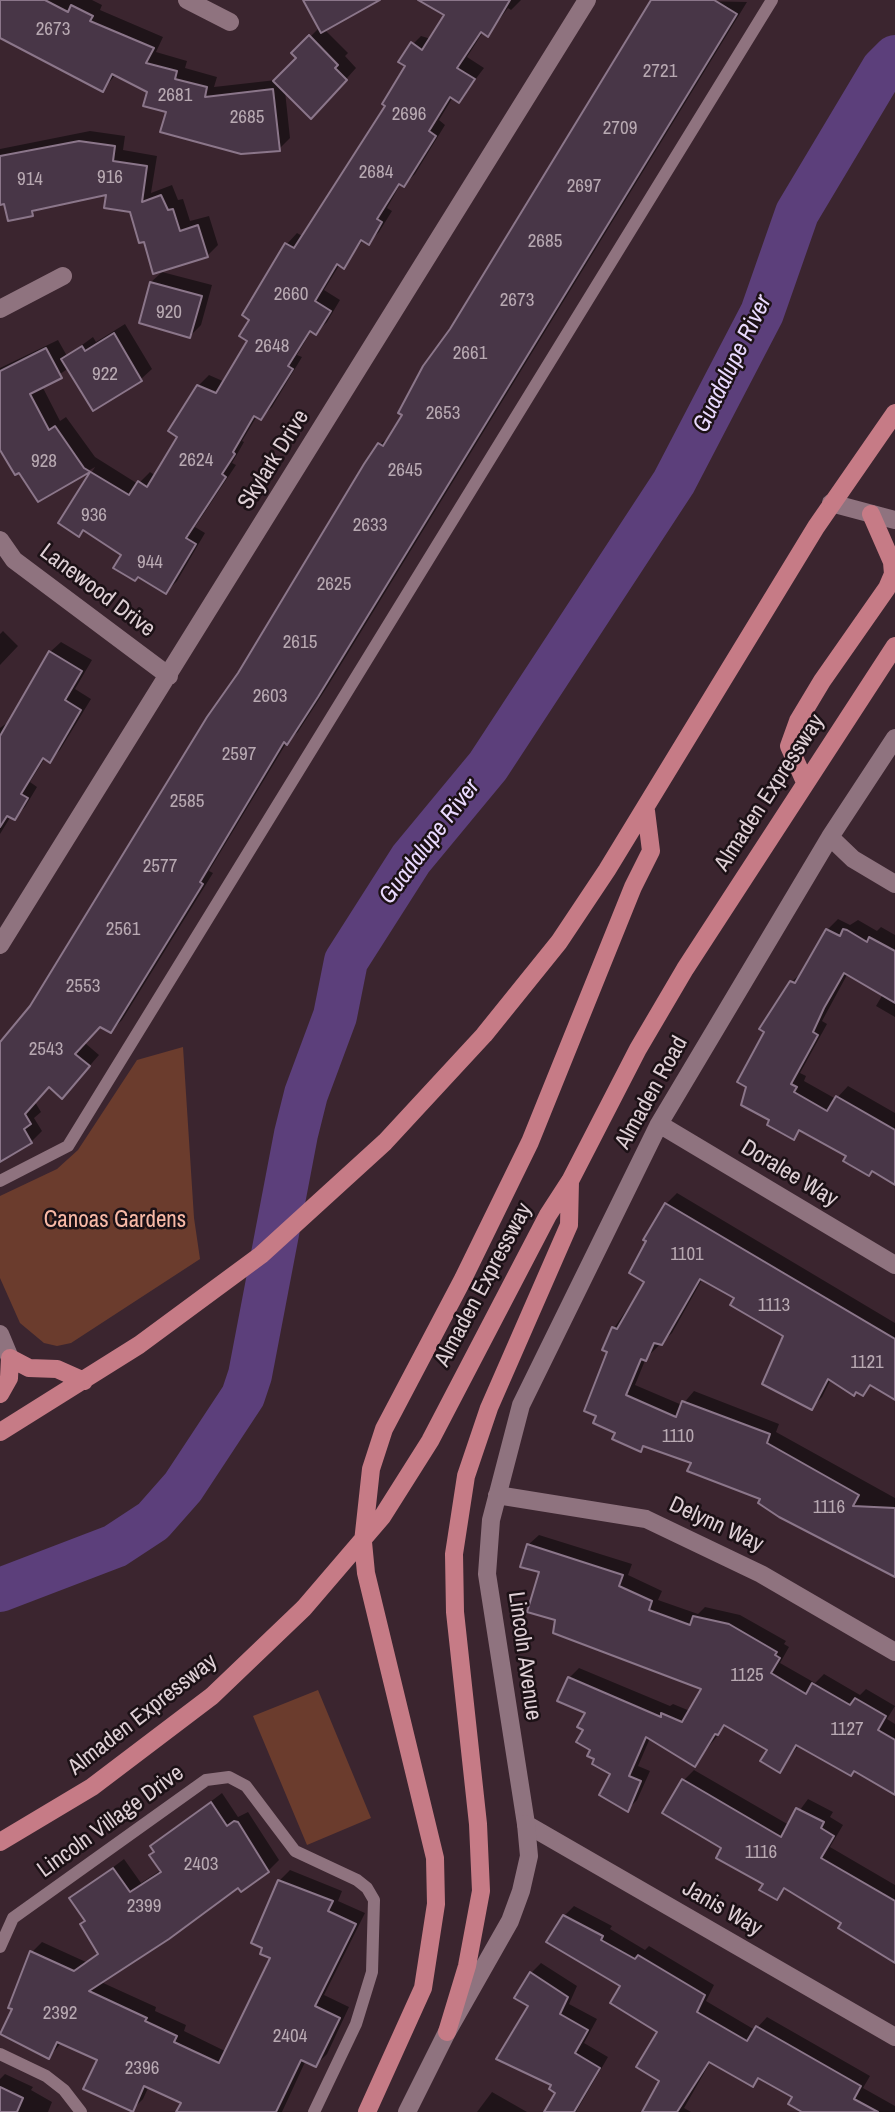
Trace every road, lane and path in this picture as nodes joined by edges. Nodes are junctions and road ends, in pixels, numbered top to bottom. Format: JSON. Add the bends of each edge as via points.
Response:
{"nodes":[{"id":1,"x":187,"y":0,"type":"edge"},
{"id":2,"x":587,"y":0,"type":"edge"},
{"id":3,"x":772,"y":0,"type":"edge"},
{"id":4,"x":230,"y":22,"type":"dead end"},
{"id":5,"x":63,"y":275,"type":"dead end"},
{"id":6,"x":0,"y":309,"type":"edge"},
{"id":7,"x":895,"y":413,"type":"edge"},
{"id":8,"x":831,"y":503,"type":"junction"},
{"id":9,"x":871,"y":514,"type":"junction"},
{"id":10,"x":895,"y":520,"type":"edge"},
{"id":11,"x":0,"y":540,"type":"edge"},
{"id":12,"x":895,"y":646,"type":"edge"},
{"id":13,"x":169,"y":676,"type":"junction"},
{"id":14,"x":895,"y":738,"type":"edge"},
{"id":15,"x":805,"y":782,"type":"junction"},
{"id":16,"x":646,"y":811,"type":"junction"},
{"id":17,"x":830,"y":837,"type":"junction"},
{"id":18,"x":895,"y":884,"type":"edge"},
{"id":19,"x":0,"y":945,"type":"edge"},
{"id":20,"x":659,"y":1125,"type":"junction"},
{"id":21,"x":0,"y":1181,"type":"edge"},
{"id":22,"x":570,"y":1181,"type":"junction"},
{"id":23,"x":895,"y":1265,"type":"edge"},
{"id":24,"x":0,"y":1334,"type":"edge"},
{"id":25,"x":10,"y":1358,"type":"junction"},
{"id":26,"x":84,"y":1381,"type":"junction"},
{"id":27,"x":0,"y":1394,"type":"edge"},
{"id":28,"x":0,"y":1432,"type":"edge"},
{"id":29,"x":497,"y":1495,"type":"junction"},
{"id":30,"x":895,"y":1652,"type":"edge"},
{"id":31,"x":526,"y":1824,"type":"junction"},
{"id":32,"x":0,"y":1842,"type":"edge"},
{"id":33,"x":0,"y":1947,"type":"edge"},
{"id":34,"x":447,"y":2032,"type":"junction"},
{"id":35,"x":895,"y":2037,"type":"edge"},
{"id":36,"x":0,"y":2054,"type":"edge"},
{"id":37,"x":81,"y":2112,"type":"edge"},
{"id":38,"x":314,"y":2112,"type":"edge"},
{"id":39,"x":368,"y":2112,"type":"edge"},
{"id":40,"x":407,"y":2112,"type":"edge"}],
"edges":[{"from":1,"to":4,"type":"street"},
{"from":2,"to":13,"type":"street","name":"Skylark Drive"},
{"from":3,"to":21,"type":"lane","via":[[68,1146]]},
{"from":5,"to":6,"type":"street"},
{"from":7,"to":8,"type":"main road"},
{"from":8,"to":9,"type":"street"},
{"from":8,"to":16,"type":"main road"},
{"from":9,"to":10,"type":"street"},
{"from":9,"to":15,"type":"main road","via":[[892,562],[892,574],[798,722],[789,746]]},
{"from":11,"to":13,"type":"street","name":"Lanewood Drive","via":[[14,560]]},
{"from":12,"to":15,"type":"main road","name":"Almaden Expressway"},
{"from":13,"to":19,"type":"street","name":"Skylark Drive"},
{"from":14,"to":17,"type":"street","name":"Almaden Road"},
{"from":15,"to":22,"type":"main road","name":"Almaden Expressway","via":[[678,981]]},
{"from":16,"to":26,"type":"main road","via":[[559,942],[484,1035],[328,1196],[219,1288]]},
{"from":16,"to":39,"type":"main road","via":[[651,850],[530,1142],[384,1429],[371,1469],[363,1542],[370,1594],[435,1858],[436,1904],[423,1988]]},
{"from":17,"to":18,"type":"street","via":[[853,859]]},
{"from":17,"to":20,"type":"street","name":"Almaden Road"},
{"from":20,"to":23,"type":"street","name":"Doralee Way"},
{"from":20,"to":29,"type":"street","name":"Almaden Road","via":[[521,1405]]},
{"from":22,"to":32,"type":"main road","name":"Almaden Expressway","via":[[409,1478],[337,1571],[270,1642],[158,1740],[92,1787]]},
{"from":22,"to":34,"type":"main road","via":[[569,1225],[489,1408],[466,1476],[454,1554],[455,1612],[481,1891],[470,1954]]},
{"from":24,"to":25,"type":"street"},
{"from":25,"to":26,"type":"main road","via":[[29,1367],[57,1368]]},
{"from":25,"to":27,"type":"main road","via":[[9,1378]]},
{"from":26,"to":28,"type":"main road"},
{"from":29,"to":30,"type":"street","name":"Delynn Way","via":[[646,1519],[761,1574]]},
{"from":29,"to":31,"type":"street","name":"Lincoln Avenue","via":[[487,1574]]},
{"from":31,"to":34,"type":"street","name":"Lincoln Avenue","via":[[529,1856],[521,1891],[482,1973]]},
{"from":31,"to":35,"type":"street","name":"Janis Way"},
{"from":33,"to":38,"type":"lane","name":"Lincoln Village Drive","via":[[13,1918],[206,1780],[229,1777],[246,1786],[295,1852],[357,1880],[374,1900],[372,1972],[356,2024]]},
{"from":34,"to":40,"type":"street"},
{"from":36,"to":37,"type":"lane","via":[[46,2076]]}]}
